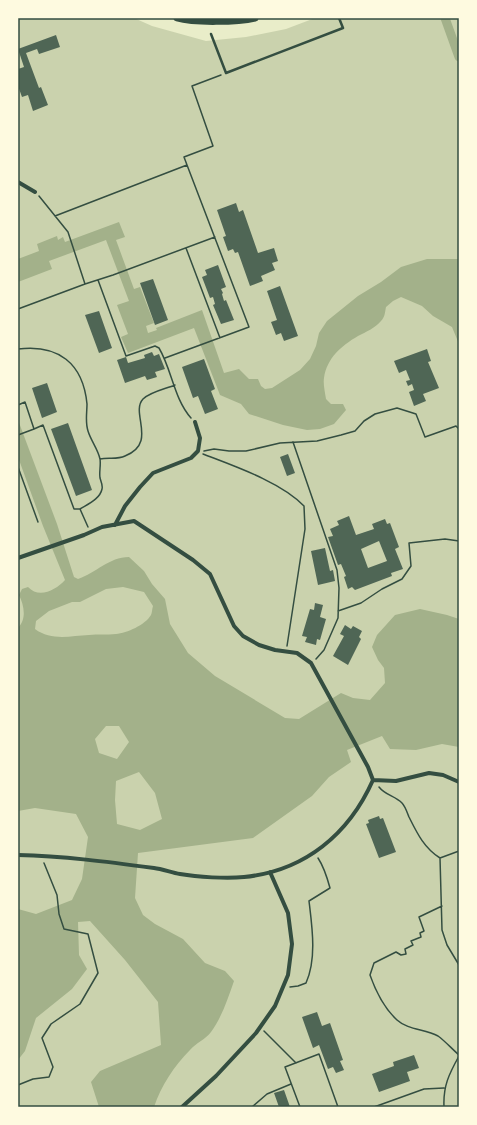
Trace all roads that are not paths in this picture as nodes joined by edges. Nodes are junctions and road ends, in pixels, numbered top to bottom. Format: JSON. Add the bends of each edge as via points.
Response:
{"nodes":[{"id":1,"x":177,"y":18,"type":"edge"},
{"id":2,"x":255,"y":18,"type":"edge"},
{"id":3,"x":340,"y":18,"type":"edge"},
{"id":4,"x":211,"y":34,"type":"dead end"},
{"id":5,"x":18,"y":182,"type":"edge"},
{"id":6,"x":35,"y":192,"type":"road end"},
{"id":7,"x":194,"y":422,"type":"road end"},
{"id":8,"x":115,"y":525,"type":"junction"},
{"id":9,"x":18,"y":558,"type":"edge"},
{"id":10,"x":373,"y":780,"type":"junction"},
{"id":11,"x":459,"y":782,"type":"edge"},
{"id":12,"x":18,"y":855,"type":"edge"},
{"id":13,"x":270,"y":872,"type":"junction"},
{"id":14,"x":182,"y":1107,"type":"edge"}],
"edges":[{"from":1,"to":2,"type":"main road","via":[[186,21]]},
{"from":3,"to":4,"type":"lane","via":[[343,28],[226,73]]},
{"from":5,"to":6,"type":"street"},
{"from":7,"to":8,"type":"street","via":[[200,438],[198,452],[192,458],[153,473],[125,506]]},
{"from":8,"to":9,"type":"street","via":[[102,527]]},
{"from":8,"to":10,"type":"street","via":[[134,521],[210,574],[234,626],[243,636],[258,645],[297,654],[311,663]]},
{"from":10,"to":11,"type":"street","via":[[396,781],[429,773],[443,775]]},
{"from":10,"to":13,"type":"street","via":[[351,818],[328,842],[314,854]]},
{"from":12,"to":13,"type":"street","via":[[71,858],[216,877],[244,878]]},
{"from":13,"to":14,"type":"street","via":[[288,914],[292,944],[288,975],[275,1006],[260,1027],[216,1076]]}]}
